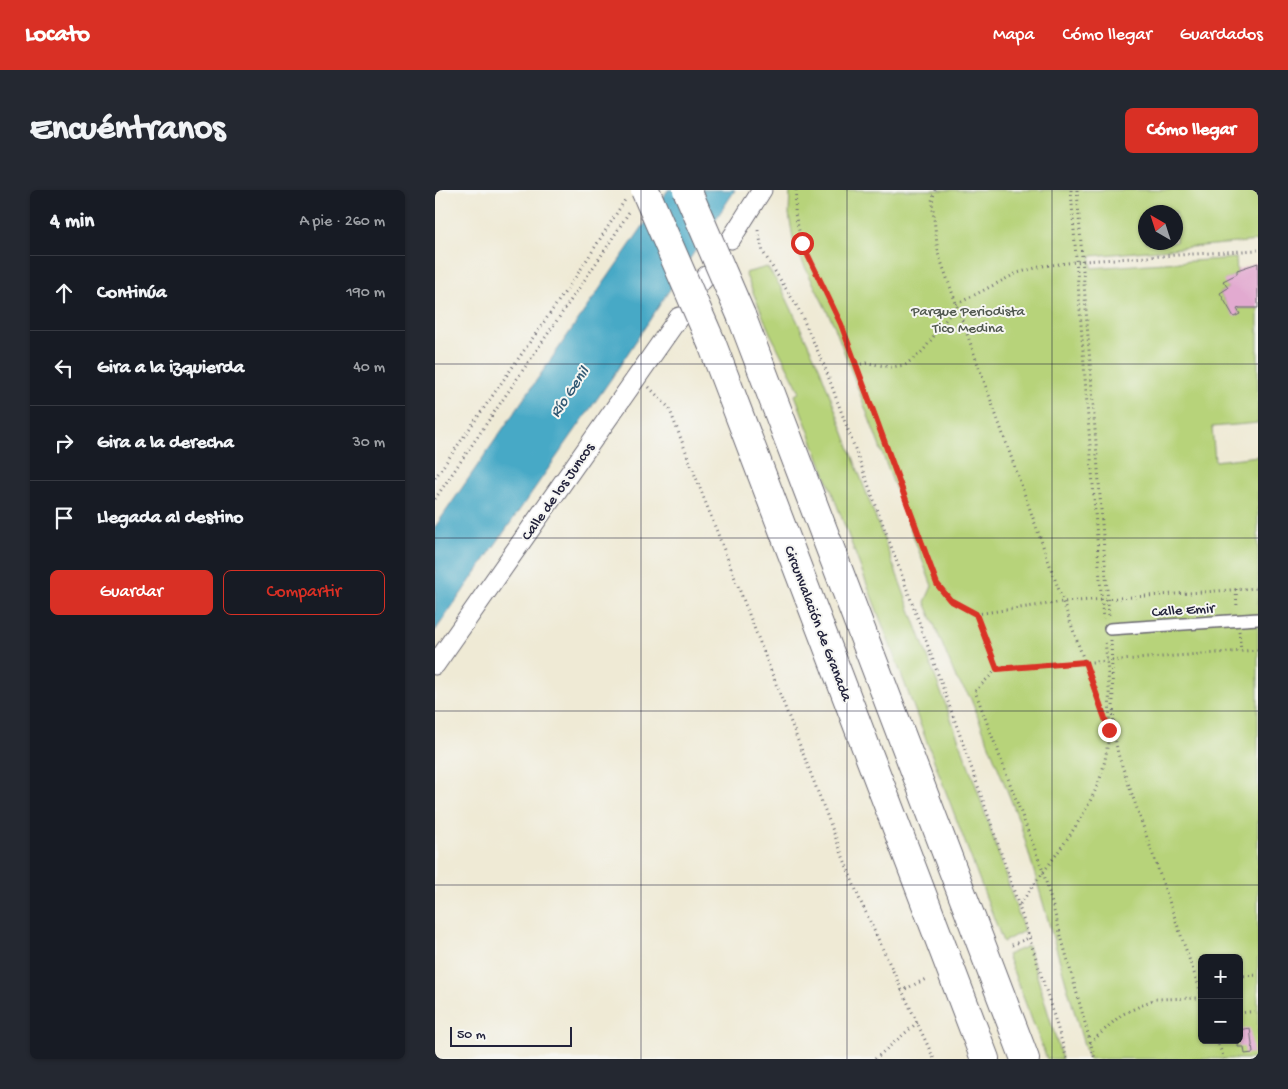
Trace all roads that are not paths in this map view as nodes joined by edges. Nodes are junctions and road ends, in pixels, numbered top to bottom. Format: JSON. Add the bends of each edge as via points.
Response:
{"nodes":[{"id":1,"x":687,"y":190,"type":"edge"},
{"id":2,"x":759,"y":195,"type":"edge"},
{"id":3,"x":635,"y":198,"type":"edge"},
{"id":4,"x":731,"y":239,"type":"dead end"},
{"id":5,"x":679,"y":317,"type":"dead end"},
{"id":6,"x":1258,"y":618,"type":"edge"},
{"id":7,"x":1106,"y":630,"type":"road end"},
{"id":8,"x":435,"y":665,"type":"edge"},
{"id":9,"x":985,"y":1059,"type":"edge"},
{"id":10,"x":1025,"y":1059,"type":"edge"}],
"edges":[{"from":1,"to":10,"type":"highway","bridge":true,"via":[[741,315]]},
{"from":2,"to":4,"type":"street"},
{"from":3,"to":9,"type":"highway","name":"Circunvalación de Granada","bridge":true,"via":[[712,344]]},
{"from":5,"to":8,"type":"street","name":"Calle de los Juncos"},
{"from":6,"to":7,"type":"street","name":"Calle Emir"}]}
